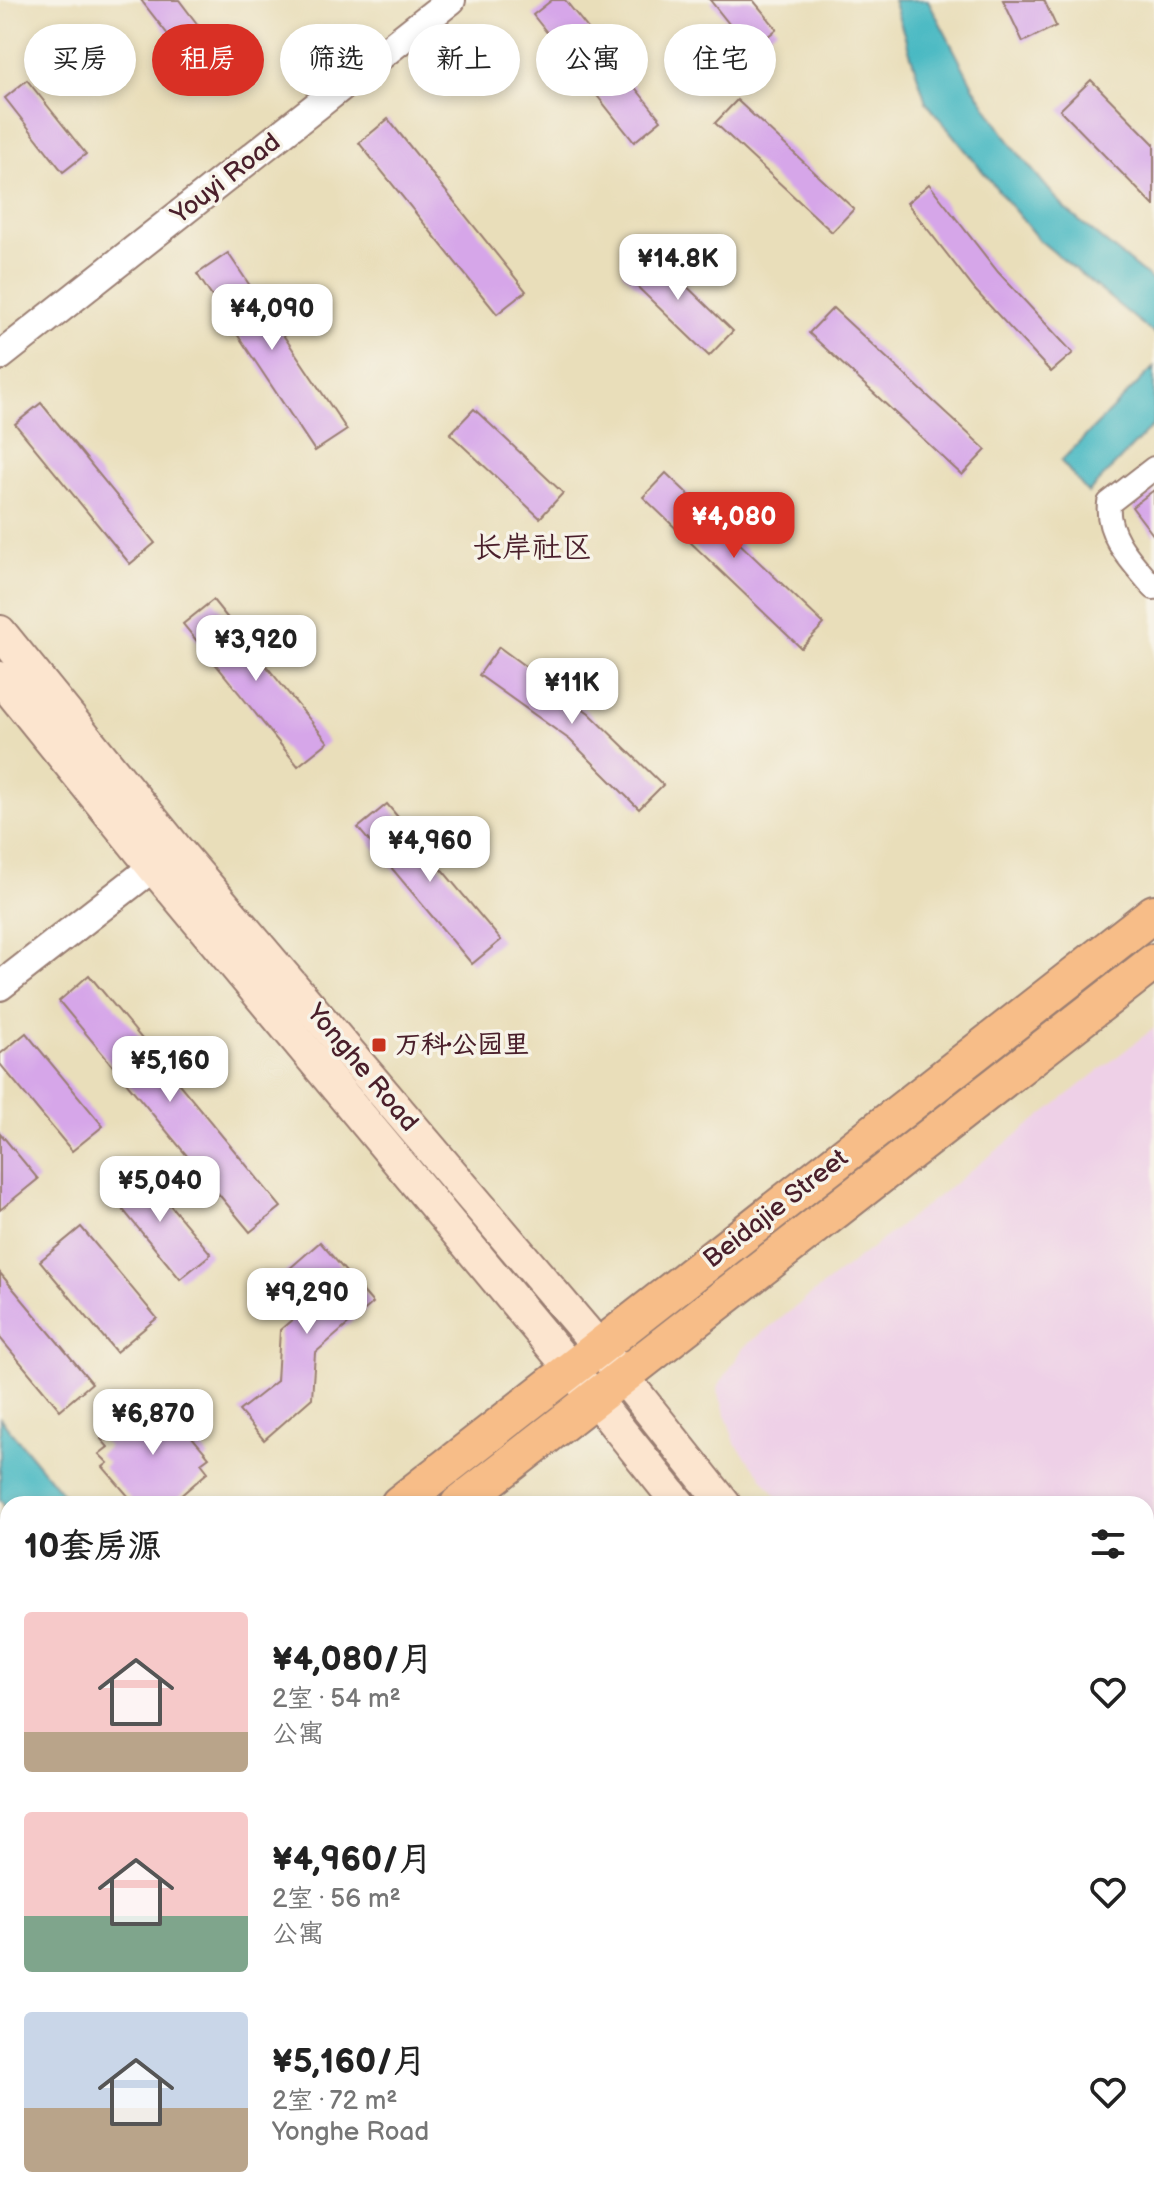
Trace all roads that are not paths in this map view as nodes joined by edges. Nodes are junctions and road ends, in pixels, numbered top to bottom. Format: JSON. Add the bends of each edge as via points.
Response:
{"nodes":[{"id":1,"x":451,"y":0,"type":"edge"},
{"id":2,"x":0,"y":356,"type":"edge"},
{"id":3,"x":1154,"y":468,"type":"edge"},
{"id":4,"x":1154,"y":588,"type":"edge"},
{"id":5,"x":0,"y":632,"type":"edge"},
{"id":6,"x":0,"y":678,"type":"edge"},
{"id":7,"x":153,"y":867,"type":"junction"},
{"id":8,"x":1154,"y":913,"type":"edge"},
{"id":9,"x":1154,"y":962,"type":"edge"},
{"id":10,"x":0,"y":986,"type":"edge"},
{"id":11,"x":599,"y":1347,"type":"junction"},
{"id":12,"x":571,"y":1369,"type":"junction"},
{"id":13,"x":621,"y":1376,"type":"junction"},
{"id":14,"x":594,"y":1398,"type":"junction"},
{"id":15,"x":409,"y":1496,"type":"edge"},
{"id":16,"x":469,"y":1496,"type":"edge"},
{"id":17,"x":673,"y":1496,"type":"edge"},
{"id":18,"x":718,"y":1496,"type":"edge"}],
"edges":[{"from":1,"to":2,"type":"street","name":"Youyi Road"},
{"from":3,"to":4,"type":"street","via":[[1109,503],[1107,516],[1128,556]]},
{"from":5,"to":11,"type":"main road","name":"Yonghe Road","via":[[177,850]]},
{"from":6,"to":7,"type":"main road","name":"Yonghe Road"},
{"from":7,"to":10,"type":"street"},
{"from":7,"to":12,"type":"main road","name":"Yonghe Road"},
{"from":8,"to":11,"type":"main road","name":"Beidajie Street"},
{"from":9,"to":13,"type":"main road","name":"Beidajie Street"},
{"from":11,"to":12,"type":"main road","name":"Beidajie Street"},
{"from":11,"to":13,"type":"main road","name":"Yonghe Road"},
{"from":12,"to":14,"type":"main road","name":"Yonghe Road"},
{"from":12,"to":15,"type":"main road","name":"Beidajie Street"},
{"from":13,"to":14,"type":"main road","name":"Beidajie Street"},
{"from":13,"to":18,"type":"main road","name":"Yonghe Road"},
{"from":14,"to":16,"type":"main road","name":"Beidajie Street"},
{"from":14,"to":17,"type":"main road","name":"Yonghe Road"}]}
